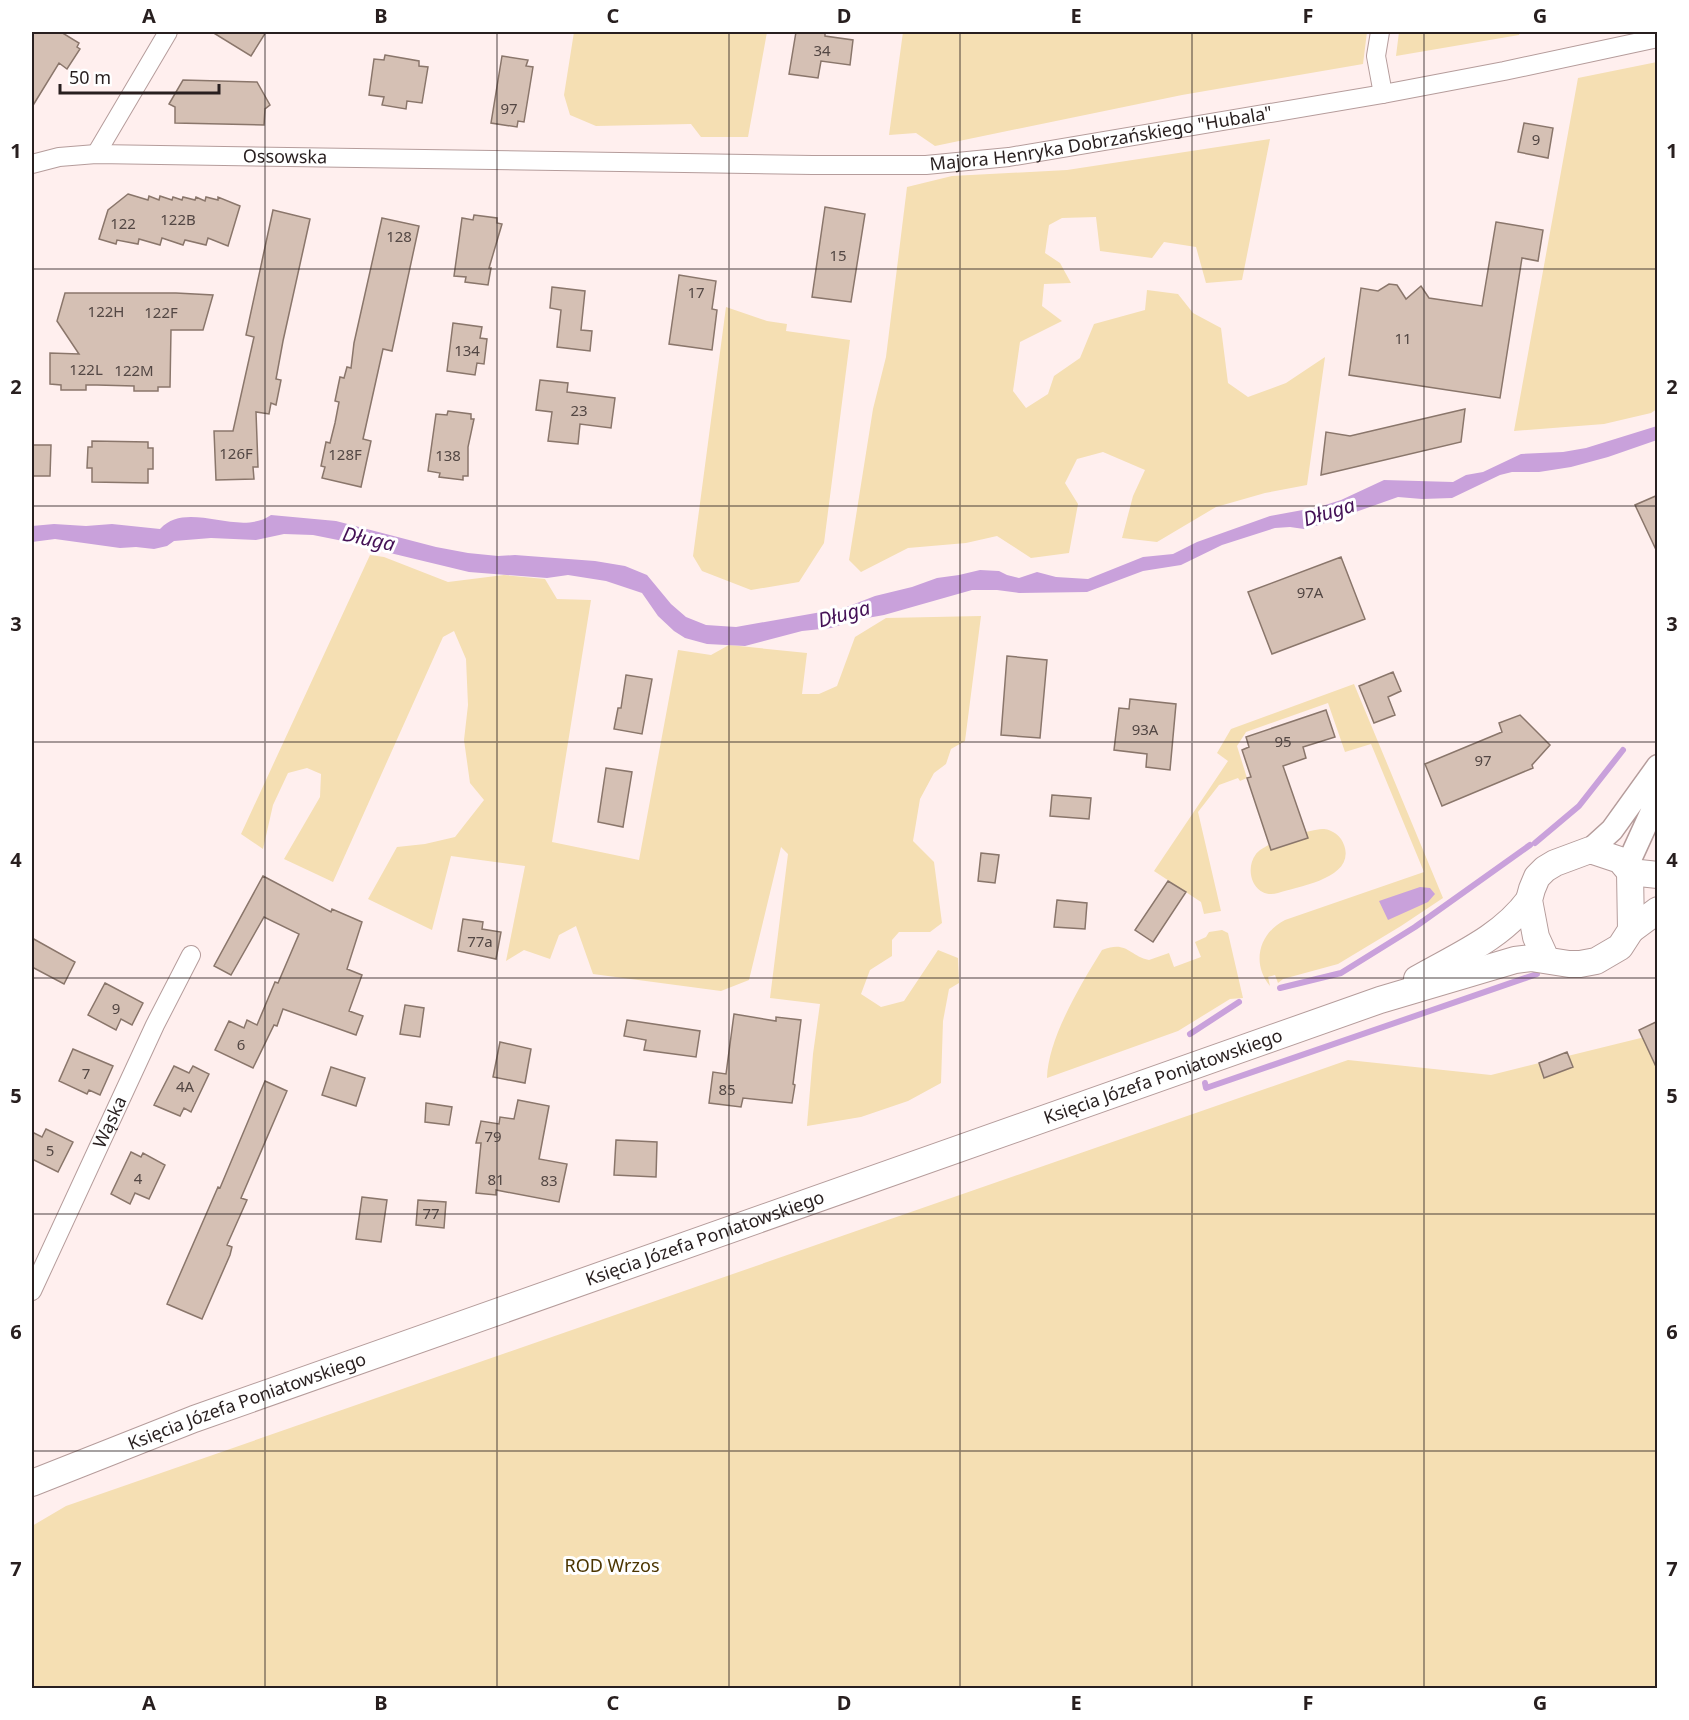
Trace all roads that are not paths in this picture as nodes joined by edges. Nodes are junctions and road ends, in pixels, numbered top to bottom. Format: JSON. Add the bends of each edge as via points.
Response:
{"nodes":[{"id":1,"x":168,"y":32,"type":"edge"},
{"id":2,"x":1380,"y":32,"type":"edge"},
{"id":3,"x":1658,"y":38,"type":"edge"},
{"id":4,"x":1383,"y":94,"type":"junction"},
{"id":5,"x":96,"y":154,"type":"junction"},
{"id":6,"x":538,"y":162,"type":"joint"},
{"id":7,"x":32,"y":164,"type":"edge"},
{"id":8,"x":1658,"y":766,"type":"edge"},
{"id":9,"x":1658,"y":798,"type":"edge"},
{"id":10,"x":1590,"y":850,"type":"junction"},
{"id":11,"x":1628,"y":869,"type":"junction"},
{"id":12,"x":1658,"y":875,"type":"edge"},
{"id":13,"x":1529,"y":900,"type":"junction"},
{"id":14,"x":1658,"y":910,"type":"edge"},
{"id":15,"x":1631,"y":930,"type":"junction"},
{"id":16,"x":190,"y":955,"type":"dead end"},
{"id":17,"x":1546,"y":959,"type":"junction"},
{"id":18,"x":1380,"y":1000,"type":"junction"},
{"id":19,"x":32,"y":1291,"type":"edge"},
{"id":20,"x":32,"y":1483,"type":"edge"}],
"edges":[{"from":1,"to":5,"type":"street"},
{"from":2,"to":4,"type":"street","via":[[1376,56]]},
{"from":3,"to":4,"type":"street","name":"Majora Henryka Dobrzańskiego \"Hubala\""},
{"from":4,"to":6,"type":"street","name":"Majora Henryka Dobrzańskiego \"Hubala\"","via":[[952,164]]},
{"from":5,"to":6,"type":"street","name":"Ossowska"},
{"from":5,"to":7,"type":"street","name":"Ossowska"},
{"from":8,"to":10,"type":"street","via":[[1612,830]]},
{"from":9,"to":11,"type":"street"},
{"from":10,"to":11,"type":"main road","via":[[1612,856]]},
{"from":10,"to":13,"type":"main road","via":[[1545,869],[1534,883]]},
{"from":11,"to":12,"type":"main road"},
{"from":11,"to":15,"type":"main road"},
{"from":13,"to":17,"type":"main road","via":[[1536,937]]},
{"from":13,"to":18,"type":"main road","name":"Księcia Józefa Poniatowskiego","via":[[1495,934]]},
{"from":14,"to":15,"type":"main road"},
{"from":15,"to":17,"type":"main road","via":[[1620,948],[1596,961],[1569,964]]},
{"from":16,"to":19,"type":"street","name":"Wąska"},
{"from":17,"to":18,"type":"main road","name":"Księcia Józefa Poniatowskiego","via":[[1515,960]]},
{"from":18,"to":20,"type":"main road","name":"Księcia Józefa Poniatowskiego","via":[[206,1414]]}]}
